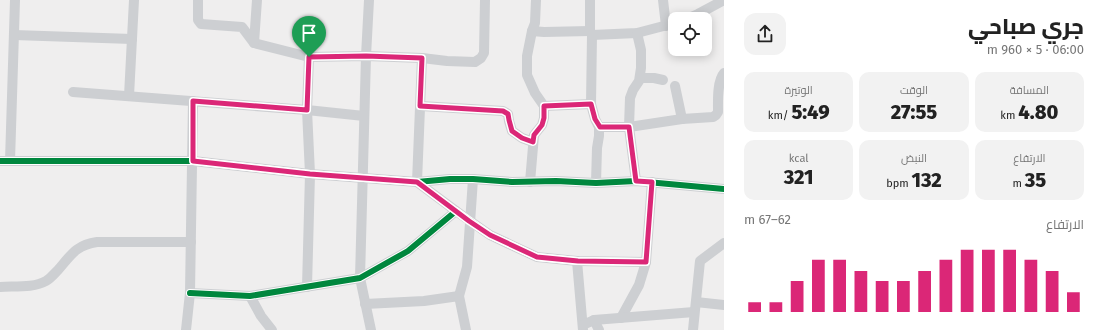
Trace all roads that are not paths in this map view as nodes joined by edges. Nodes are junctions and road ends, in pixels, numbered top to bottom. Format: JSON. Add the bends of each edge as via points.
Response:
{"nodes":[{"id":1,"x":16,"y":0,"type":"edge"},
{"id":2,"x":134,"y":0,"type":"edge"},
{"id":3,"x":198,"y":0,"type":"edge"},
{"id":4,"x":257,"y":0,"type":"edge"},
{"id":5,"x":369,"y":0,"type":"edge"},
{"id":6,"x":486,"y":0,"type":"edge"},
{"id":7,"x":536,"y":0,"type":"edge"},
{"id":8,"x":590,"y":0,"type":"edge"},
{"id":9,"x":663,"y":0,"type":"edge"},
{"id":10,"x":723,"y":0,"type":"edge"},
{"id":11,"x":724,"y":4,"type":"edge"},
{"id":12,"x":702,"y":12,"type":"edge"},
{"id":13,"x":668,"y":17,"type":"edge"},
{"id":14,"x":668,"y":25,"type":"edge"},
{"id":15,"x":532,"y":31,"type":"junction"},
{"id":16,"x":591,"y":33,"type":"junction"},
{"id":17,"x":637,"y":33,"type":"junction"},
{"id":18,"x":14,"y":35,"type":"junction"},
{"id":19,"x":132,"y":38,"type":"junction"},
{"id":20,"x":254,"y":43,"type":"junction"},
{"id":21,"x":366,"y":56,"type":"junction"},
{"id":22,"x":309,"y":57,"type":"junction"},
{"id":23,"x":422,"y":58,"type":"junction"},
{"id":24,"x":724,"y":73,"type":"edge"},
{"id":25,"x":640,"y":78,"type":"junction"},
{"id":26,"x":663,"y":80,"type":"dead end"},
{"id":27,"x":674,"y":86,"type":"dead end"},
{"id":28,"x":73,"y":92,"type":"dead end"},
{"id":29,"x":129,"y":96,"type":"junction"},
{"id":30,"x":193,"y":101,"type":"junction"},
{"id":31,"x":591,"y":104,"type":"junction"},
{"id":32,"x":420,"y":106,"type":"junction"},
{"id":33,"x":544,"y":106,"type":"junction"},
{"id":34,"x":307,"y":110,"type":"junction"},
{"id":35,"x":364,"y":116,"type":"junction"},
{"id":36,"x":682,"y":119,"type":"junction"},
{"id":37,"x":600,"y":127,"type":"junction"},
{"id":38,"x":629,"y":127,"type":"junction"},
{"id":39,"x":533,"y":142,"type":"junction"},
{"id":40,"x":5,"y":161,"type":"edge"},
{"id":41,"x":193,"y":161,"type":"junction"},
{"id":42,"x":310,"y":174,"type":"junction"},
{"id":43,"x":363,"y":178,"type":"junction"},
{"id":44,"x":473,"y":179,"type":"junction"},
{"id":45,"x":636,"y":181,"type":"junction"},
{"id":46,"x":417,"y":182,"type":"junction"},
{"id":47,"x":530,"y":182,"type":"junction"},
{"id":48,"x":652,"y":182,"type":"junction"},
{"id":49,"x":596,"y":183,"type":"junction"},
{"id":50,"x":724,"y":189,"type":"edge"},
{"id":51,"x":456,"y":211,"type":"junction"},
{"id":52,"x":469,"y":221,"type":"junction"},
{"id":53,"x":191,"y":242,"type":"junction"},
{"id":54,"x":724,"y":242,"type":"edge"},
{"id":55,"x":578,"y":261,"type":"junction"},
{"id":56,"x":646,"y":262,"type":"junction"},
{"id":57,"x":360,"y":278,"type":"junction"},
{"id":58,"x":0,"y":287,"type":"edge"},
{"id":59,"x":307,"y":287,"type":"junction"},
{"id":60,"x":190,"y":293,"type":"junction"},
{"id":61,"x":250,"y":296,"type":"junction"},
{"id":62,"x":459,"y":296,"type":"junction"},
{"id":63,"x":365,"y":304,"type":"junction"},
{"id":64,"x":724,"y":305,"type":"edge"},
{"id":65,"x":695,"y":307,"type":"junction"},
{"id":66,"x":621,"y":318,"type":"junction"},
{"id":67,"x":594,"y":320,"type":"junction"},
{"id":68,"x":583,"y":328,"type":"edge"},
{"id":69,"x":186,"y":330,"type":"edge"},
{"id":70,"x":272,"y":330,"type":"edge"},
{"id":71,"x":371,"y":330,"type":"edge"},
{"id":72,"x":466,"y":330,"type":"edge"},
{"id":73,"x":599,"y":330,"type":"edge"},
{"id":74,"x":693,"y":330,"type":"edge"}],
"edges":[{"from":1,"to":18,"type":"street"},
{"from":2,"to":19,"type":"street"},
{"from":3,"to":20,"type":"street","via":[[198,20],[202,24],[242,27]]},
{"from":4,"to":20,"type":"street"},
{"from":5,"to":21,"type":"street"},
{"from":6,"to":23,"type":"street","via":[[484,52],[481,58],[475,62]]},
{"from":7,"to":15,"type":"street"},
{"from":8,"to":16,"type":"street"},
{"from":9,"to":13,"type":"street"},
{"from":10,"to":11,"type":"street"},
{"from":10,"to":12,"type":"street"},
{"from":14,"to":17,"type":"street"},
{"from":15,"to":16,"type":"street"},
{"from":15,"to":33,"type":"street","via":[[527,56],[527,75]]},
{"from":16,"to":17,"type":"street"},
{"from":16,"to":31,"type":"street"},
{"from":17,"to":25,"type":"street","via":[[641,50]]},
{"from":18,"to":19,"type":"street"},
{"from":18,"to":40,"type":"street"},
{"from":19,"to":29,"type":"street"},
{"from":20,"to":22,"type":"street"},
{"from":21,"to":22,"type":"street"},
{"from":21,"to":23,"type":"street"},
{"from":21,"to":35,"type":"street"},
{"from":22,"to":34,"type":"street"},
{"from":23,"to":32,"type":"street"},
{"from":24,"to":36,"type":"street","via":[[719,83],[716,115]]},
{"from":25,"to":26,"type":"street"},
{"from":25,"to":38,"type":"street","via":[[630,98]]},
{"from":27,"to":36,"type":"street"},
{"from":28,"to":29,"type":"street"},
{"from":29,"to":30,"type":"street"},
{"from":30,"to":34,"type":"street"},
{"from":30,"to":41,"type":"street"},
{"from":31,"to":33,"type":"street"},
{"from":31,"to":37,"type":"street"},
{"from":32,"to":39,"type":"street","via":[[503,111],[508,114],[512,131]]},
{"from":32,"to":46,"type":"street"},
{"from":33,"to":39,"type":"street","via":[[542,125],[534,135]]},
{"from":34,"to":35,"type":"street"},
{"from":34,"to":42,"type":"street"},
{"from":35,"to":43,"type":"street"},
{"from":36,"to":38,"type":"street"},
{"from":37,"to":38,"type":"street"},
{"from":37,"to":49,"type":"street"},
{"from":38,"to":45,"type":"street"},
{"from":39,"to":47,"type":"street"},
{"from":40,"to":41,"type":"street"},
{"from":41,"to":42,"type":"street"},
{"from":41,"to":53,"type":"street"},
{"from":42,"to":43,"type":"street"},
{"from":42,"to":59,"type":"street"},
{"from":43,"to":46,"type":"street"},
{"from":43,"to":57,"type":"street"},
{"from":44,"to":46,"type":"street"},
{"from":44,"to":47,"type":"street"},
{"from":44,"to":52,"type":"street"},
{"from":45,"to":48,"type":"street"},
{"from":45,"to":49,"type":"street"},
{"from":46,"to":51,"type":"street"},
{"from":47,"to":49,"type":"street"},
{"from":48,"to":50,"type":"street"},
{"from":48,"to":56,"type":"street"},
{"from":51,"to":52,"type":"street"},
{"from":51,"to":57,"type":"street","via":[[408,251]]},
{"from":52,"to":55,"type":"street","via":[[490,235],[537,257]]},
{"from":52,"to":62,"type":"street","via":[[467,267]]},
{"from":53,"to":58,"type":"street","via":[[87,244],[75,251],[47,280],[36,285]]},
{"from":53,"to":60,"type":"street"},
{"from":54,"to":65,"type":"street","via":[[700,261]]},
{"from":55,"to":56,"type":"street"},
{"from":55,"to":68,"type":"street"},
{"from":56,"to":66,"type":"street","via":[[639,286]]},
{"from":57,"to":59,"type":"street"},
{"from":57,"to":63,"type":"street"},
{"from":59,"to":61,"type":"street"},
{"from":60,"to":61,"type":"street"},
{"from":60,"to":69,"type":"street"},
{"from":61,"to":70,"type":"street"},
{"from":62,"to":63,"type":"street","via":[[424,301]]},
{"from":62,"to":72,"type":"street"},
{"from":63,"to":71,"type":"street"},
{"from":64,"to":65,"type":"street"},
{"from":65,"to":66,"type":"street"},
{"from":65,"to":74,"type":"street"},
{"from":66,"to":67,"type":"street"},
{"from":67,"to":68,"type":"street"},
{"from":67,"to":73,"type":"street"}]}
